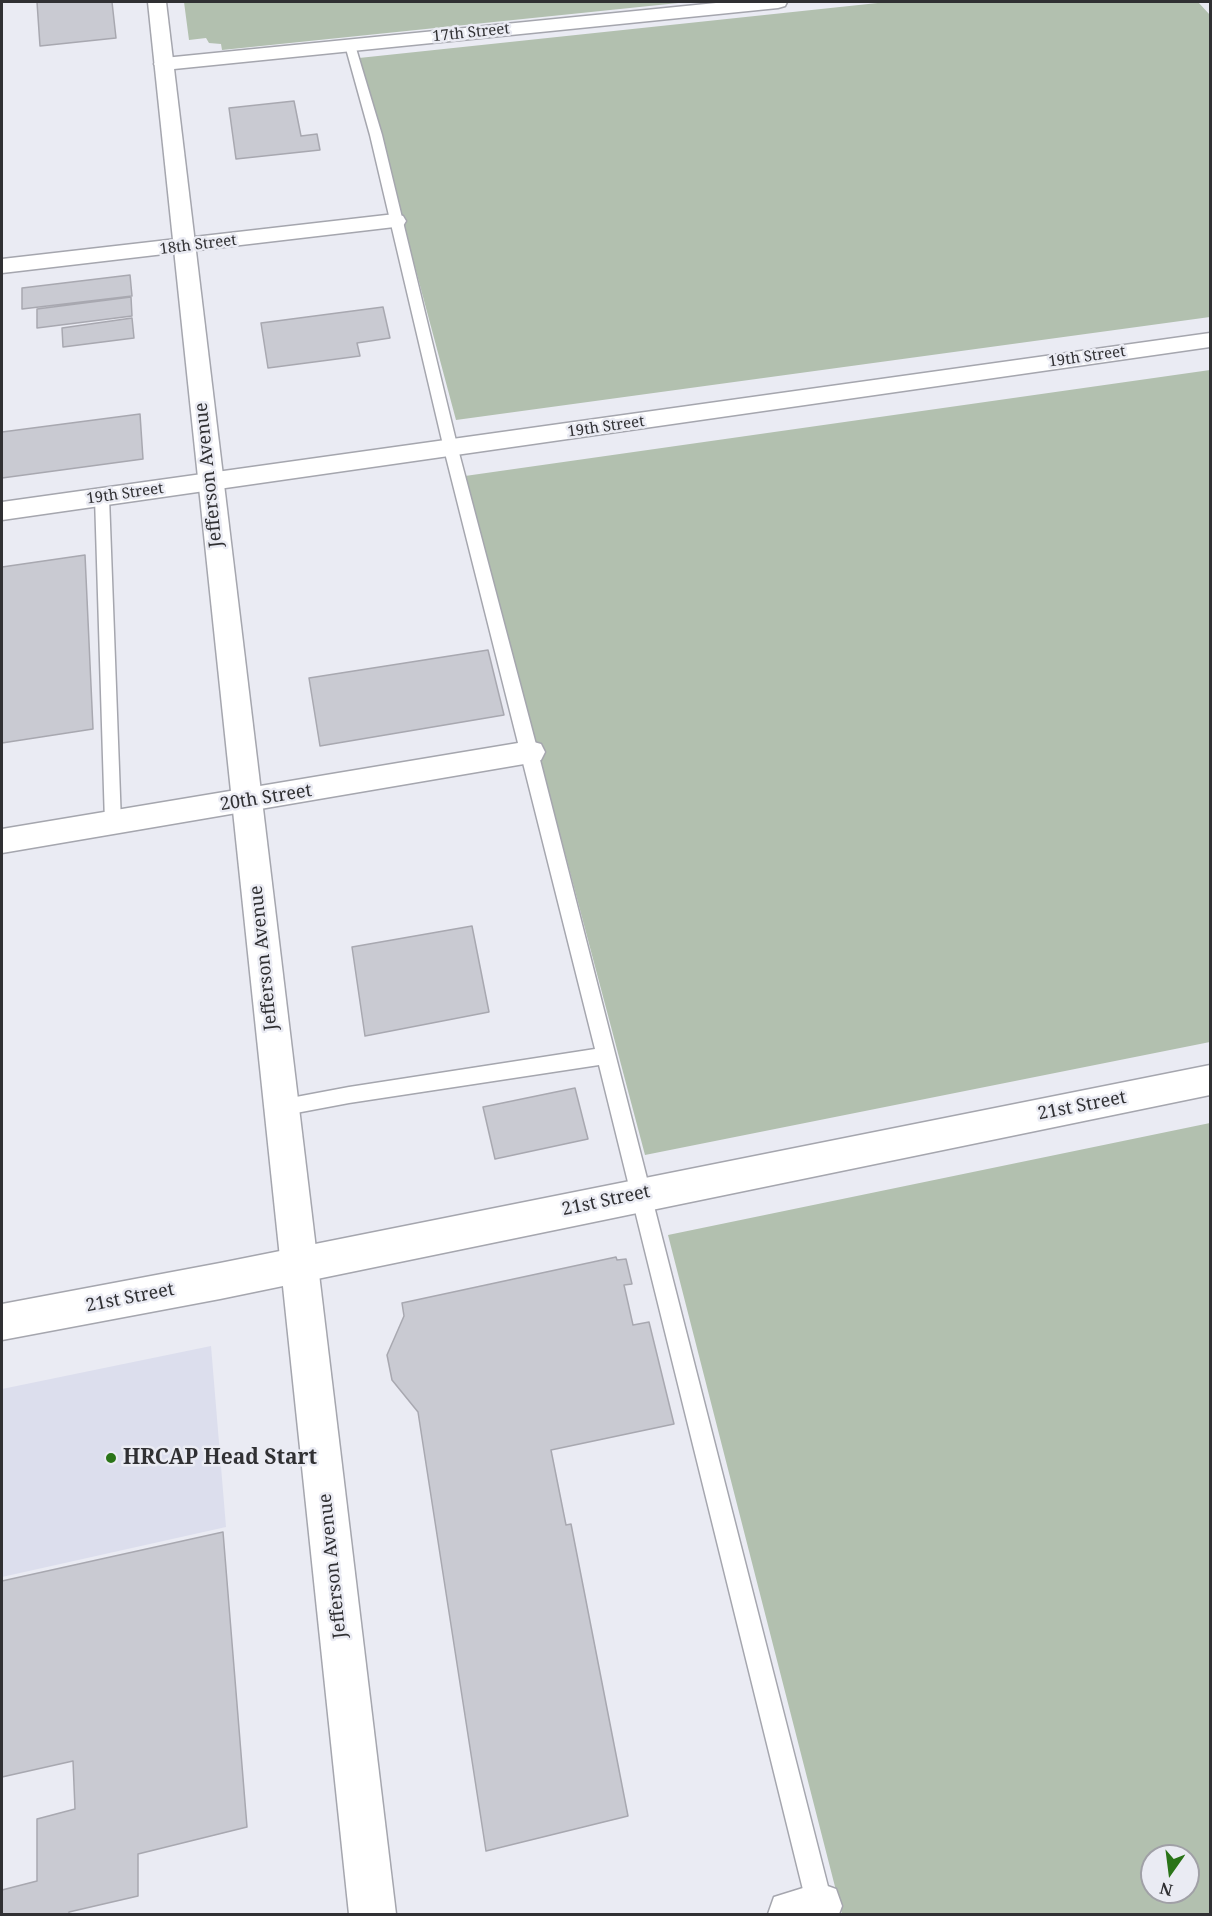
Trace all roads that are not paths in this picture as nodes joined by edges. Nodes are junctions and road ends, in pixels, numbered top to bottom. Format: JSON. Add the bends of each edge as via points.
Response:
{"nodes":[{"id":1,"x":157,"y":2,"type":"edge"},
{"id":2,"x":778,"y":2,"type":"edge"},
{"id":3,"x":350,"y":45,"type":"junction"},
{"id":4,"x":164,"y":64,"type":"junction"},
{"id":5,"x":395,"y":221,"type":"junction"},
{"id":6,"x":184,"y":246,"type":"junction"},
{"id":7,"x":2,"y":266,"type":"edge"},
{"id":8,"x":1210,"y":340,"type":"edge"},
{"id":9,"x":451,"y":449,"type":"junction"},
{"id":10,"x":210,"y":482,"type":"junction"},
{"id":11,"x":102,"y":497,"type":"junction"},
{"id":12,"x":2,"y":511,"type":"edge"},
{"id":13,"x":531,"y":752,"type":"junction"},
{"id":14,"x":246,"y":801,"type":"junction"},
{"id":15,"x":113,"y":823,"type":"junction"},
{"id":16,"x":2,"y":841,"type":"edge"},
{"id":17,"x":606,"y":1056,"type":"junction"},
{"id":18,"x":1210,"y":1080,"type":"edge"},
{"id":19,"x":280,"y":1108,"type":"junction"},
{"id":20,"x":641,"y":1194,"type":"junction"},
{"id":21,"x":298,"y":1264,"type":"junction"},
{"id":22,"x":2,"y":1323,"type":"edge"},
{"id":23,"x":811,"y":1912,"type":"edge"},
{"id":24,"x":373,"y":1914,"type":"edge"}],
"edges":[{"from":1,"to":4,"type":"street","name":"Jefferson Avenue"},
{"from":2,"to":3,"type":"street","name":"17th Street"},
{"from":3,"to":4,"type":"street","name":"17th Street"},
{"from":3,"to":5,"type":"lane"},
{"from":4,"to":6,"type":"street","name":"Jefferson Avenue"},
{"from":5,"to":6,"type":"street","name":"18th Street"},
{"from":5,"to":9,"type":"lane"},
{"from":6,"to":7,"type":"street","name":"18th Street"},
{"from":6,"to":10,"type":"street","name":"Jefferson Avenue"},
{"from":8,"to":9,"type":"street","name":"19th Street"},
{"from":9,"to":10,"type":"street","name":"19th Street"},
{"from":9,"to":13,"type":"lane"},
{"from":10,"to":11,"type":"street","name":"19th Street"},
{"from":10,"to":14,"type":"street","name":"Jefferson Avenue"},
{"from":11,"to":12,"type":"street","name":"19th Street"},
{"from":11,"to":15,"type":"lane"},
{"from":13,"to":14,"type":"street","name":"20th Street"},
{"from":13,"to":17,"type":"lane"},
{"from":14,"to":15,"type":"street","name":"20th Street"},
{"from":14,"to":19,"type":"street","name":"Jefferson Avenue"},
{"from":15,"to":16,"type":"street","name":"20th Street"},
{"from":17,"to":19,"type":"lane"},
{"from":17,"to":20,"type":"lane"},
{"from":18,"to":20,"type":"street","name":"21st Street"},
{"from":19,"to":21,"type":"street","name":"Jefferson Avenue"},
{"from":20,"to":21,"type":"street","name":"21st Street"},
{"from":20,"to":23,"type":"lane"},
{"from":21,"to":22,"type":"street","name":"21st Street"},
{"from":21,"to":24,"type":"street","name":"Jefferson Avenue"}]}
